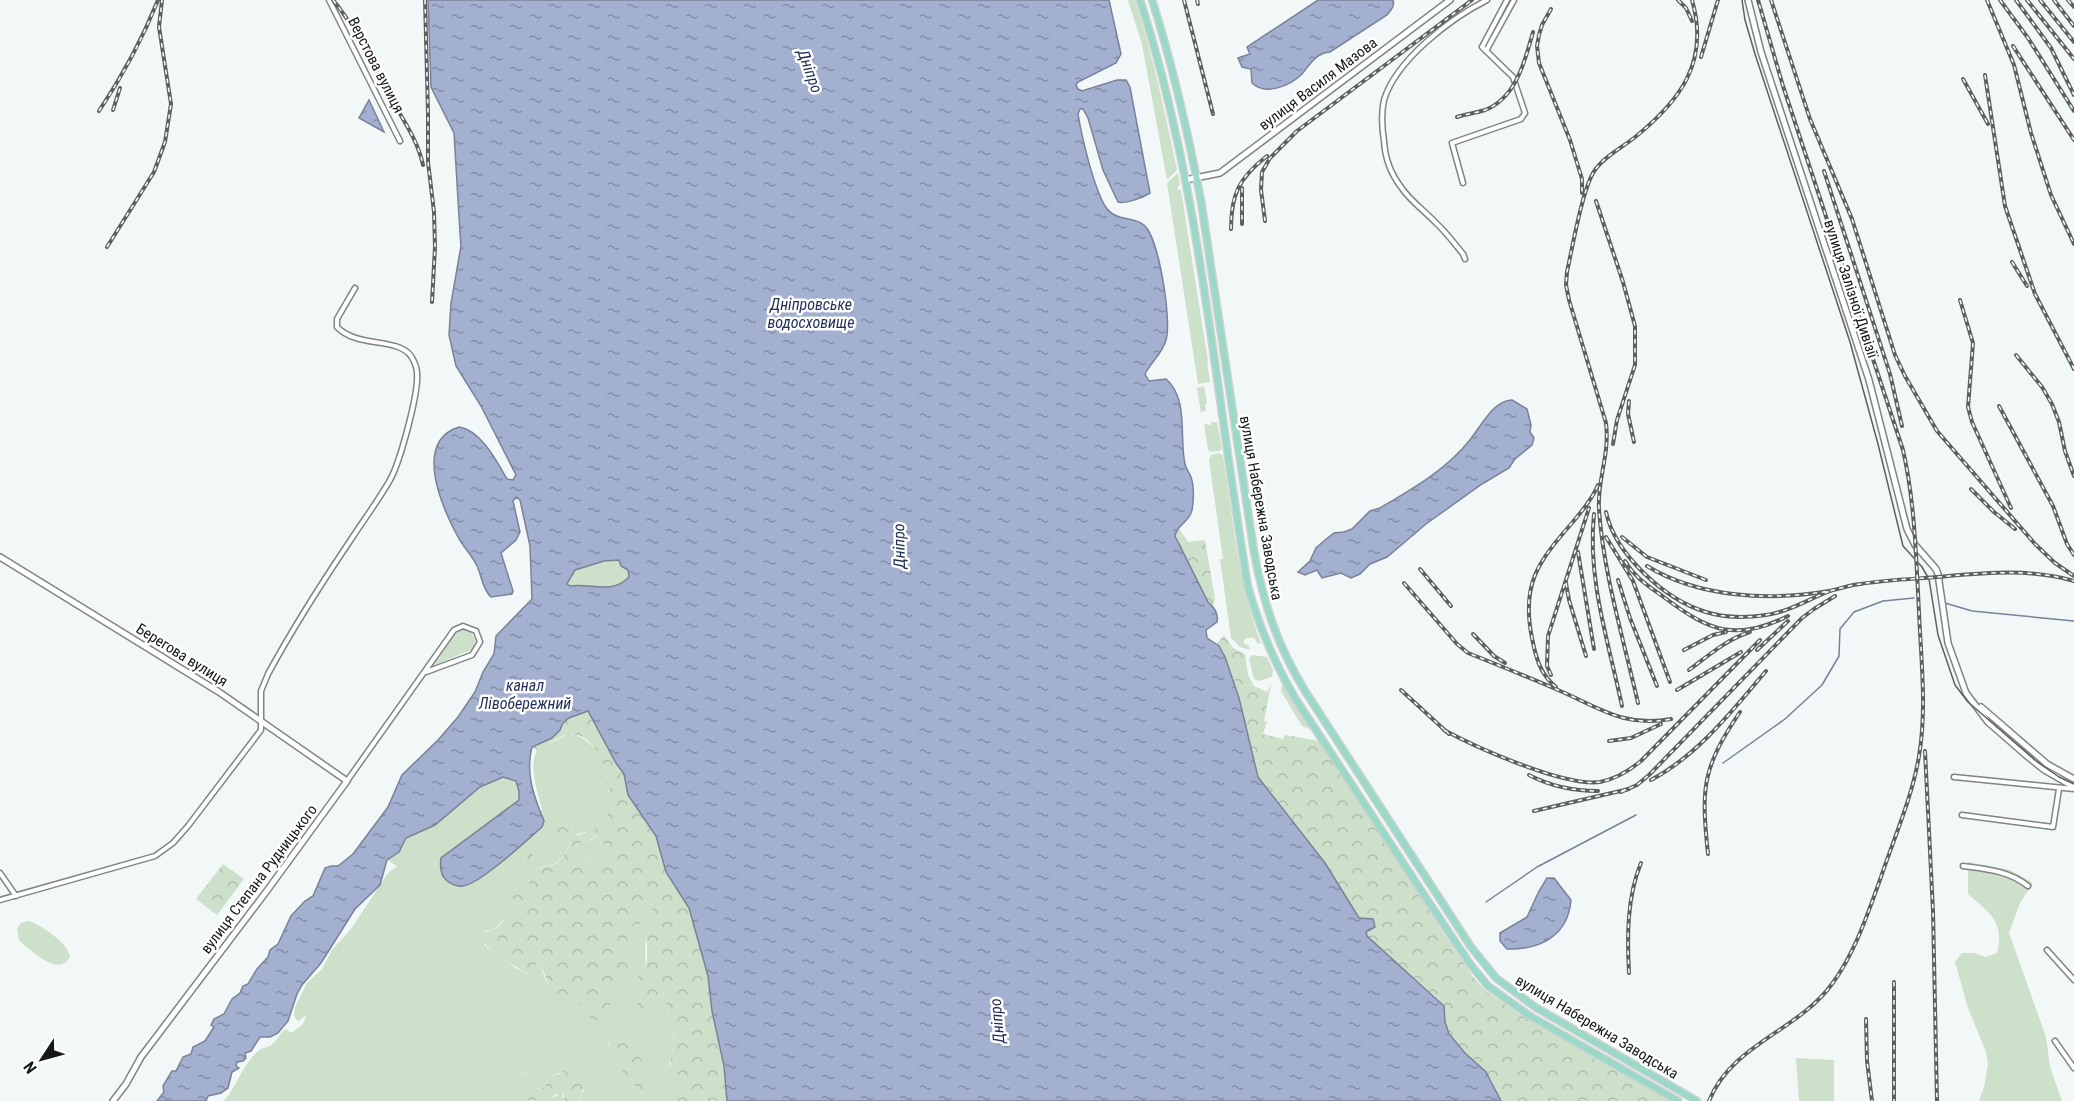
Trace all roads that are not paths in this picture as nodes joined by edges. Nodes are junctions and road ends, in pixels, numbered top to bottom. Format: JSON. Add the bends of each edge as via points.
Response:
{"nodes":[{"id":1,"x":329,"y":0,"type":"edge"},
{"id":2,"x":1140,"y":0,"type":"edge"},
{"id":3,"x":1152,"y":0,"type":"edge"},
{"id":4,"x":1450,"y":0,"type":"edge"},
{"id":5,"x":1487,"y":0,"type":"edge"},
{"id":6,"x":1507,"y":0,"type":"edge"},
{"id":7,"x":1514,"y":0,"type":"edge"},
{"id":8,"x":1748,"y":0,"type":"edge"},
{"id":9,"x":1486,"y":51,"type":"junction"},
{"id":10,"x":400,"y":141,"type":"dead end"},
{"id":11,"x":1197,"y":178,"type":"junction"},
{"id":12,"x":1185,"y":180,"type":"junction"},
{"id":13,"x":1463,"y":183,"type":"dead end"},
{"id":14,"x":1465,"y":259,"type":"dead end"},
{"id":15,"x":355,"y":288,"type":"dead end"},
{"id":16,"x":0,"y":557,"type":"edge"},
{"id":17,"x":426,"y":672,"type":"junction"},
{"id":18,"x":1966,"y":693,"type":"junction"},
{"id":19,"x":262,"y":720,"type":"junction"},
{"id":20,"x":1954,"y":777,"type":"dead end"},
{"id":21,"x":2074,"y":779,"type":"edge"},
{"id":22,"x":347,"y":781,"type":"junction"},
{"id":23,"x":2074,"y":788,"type":"edge"},
{"id":24,"x":2058,"y":789,"type":"junction"},
{"id":25,"x":1962,"y":815,"type":"dead end"},
{"id":26,"x":1963,"y":866,"type":"dead end"},
{"id":27,"x":0,"y":873,"type":"edge"},
{"id":28,"x":2028,"y":886,"type":"dead end"},
{"id":29,"x":16,"y":896,"type":"junction"},
{"id":30,"x":0,"y":900,"type":"edge"},
{"id":31,"x":2047,"y":950,"type":"dead end"},
{"id":32,"x":2074,"y":980,"type":"edge"},
{"id":33,"x":2055,"y":1041,"type":"dead end"},
{"id":34,"x":2074,"y":1068,"type":"edge"},
{"id":35,"x":1676,"y":1100,"type":"edge"},
{"id":36,"x":113,"y":1101,"type":"edge"},
{"id":37,"x":1698,"y":1101,"type":"edge"}],
"edges":[{"from":1,"to":10,"type":"street","name":"Верстова вулиця"},
{"from":2,"to":12,"type":"main road","name":"вулиця Набережна Заводська"},
{"from":3,"to":11,"type":"main road","name":"вулиця Набережна Заводська"},
{"from":4,"to":11,"type":"street","name":"вулиця Василя Мазова","via":[[1220,173]]},
{"from":5,"to":14,"type":"street","via":[[1471,8],[1407,62],[1384,101],[1384,150],[1391,169],[1400,186],[1437,223]]},
{"from":6,"to":9,"type":"street","via":[[1483,45]]},
{"from":7,"to":9,"type":"street"},
{"from":8,"to":18,"type":"street","name":"вулиця Залізної Дивізії","via":[[1761,52],[1872,389],[1903,519],[1911,539],[1940,578],[1948,643]]},
{"from":9,"to":13,"type":"street","via":[[1513,77],[1525,113],[1521,119],[1452,143]]},
{"from":11,"to":12,"type":"street","name":"вулиця Василя Мазова"},
{"from":11,"to":37,"type":"main road","name":"вулиця Набережна Заводська","via":[[1260,584],[1269,619],[1293,672],[1471,947],[1496,978],[1535,1007]]},
{"from":12,"to":35,"type":"main road","name":"вулиця Набережна Заводська","via":[[1248,587],[1276,666],[1430,904],[1488,986],[1530,1016]]},
{"from":15,"to":19,"type":"street","via":[[337,319],[337,327],[360,339],[399,346],[406,351],[413,358],[416,387],[395,469],[268,674],[261,692]]},
{"from":16,"to":19,"type":"street","name":"Берегова вулиця"},
{"from":17,"to":17,"type":"street","name":"вулиця Степана Рудницького","via":[[454,630],[463,626],[476,631],[480,642],[472,655]]},
{"from":17,"to":22,"type":"street","name":"вулиця Степана Рудницького"},
{"from":18,"to":21,"type":"street","via":[[2047,764]]},
{"from":18,"to":23,"type":"street","via":[[1985,719],[2018,749]]},
{"from":19,"to":22,"type":"street","name":"Берегова вулиця"},
{"from":19,"to":29,"type":"street","via":[[261,730],[188,826],[155,856]]},
{"from":20,"to":24,"type":"street"},
{"from":22,"to":36,"type":"street","name":"вулиця Степана Рудницького","via":[[141,1057]]},
{"from":23,"to":24,"type":"street"},
{"from":24,"to":25,"type":"street","via":[[2053,828]]},
{"from":26,"to":28,"type":"street","via":[[2006,874]]},
{"from":27,"to":29,"type":"street"},
{"from":29,"to":30,"type":"street"},
{"from":31,"to":32,"type":"street"},
{"from":33,"to":34,"type":"street"}]}
